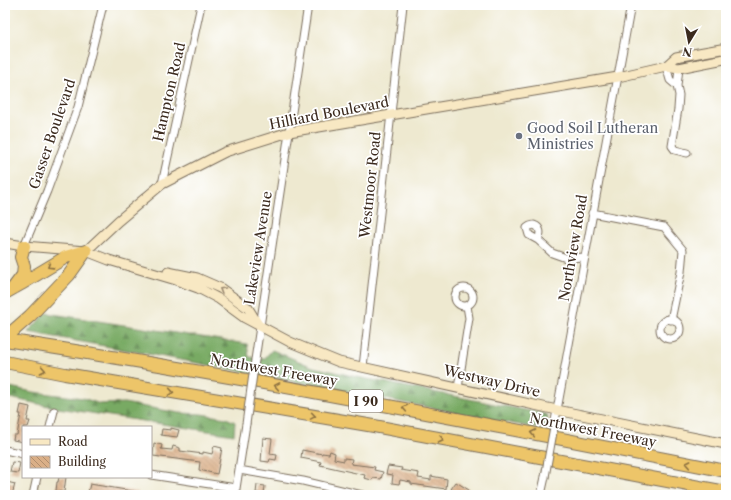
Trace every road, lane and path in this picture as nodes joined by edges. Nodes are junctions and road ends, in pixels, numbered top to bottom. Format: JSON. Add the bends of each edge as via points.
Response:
{"nodes":[{"id":1,"x":103,"y":5,"type":"edge"},
{"id":2,"x":201,"y":5,"type":"edge"},
{"id":3,"x":308,"y":5,"type":"edge"},
{"id":4,"x":403,"y":5,"type":"edge"},
{"id":5,"x":631,"y":5,"type":"edge"},
{"id":6,"x":726,"y":50,"type":"edge"},
{"id":7,"x":726,"y":57,"type":"edge"},
{"id":8,"x":666,"y":66,"type":"junction"},
{"id":9,"x":679,"y":68,"type":"junction"},
{"id":10,"x":618,"y":77,"type":"junction"},
{"id":11,"x":677,"y":86,"type":"junction"},
{"id":12,"x":391,"y":114,"type":"junction"},
{"id":13,"x":289,"y":132,"type":"junction"},
{"id":14,"x":687,"y":153,"type":"dead end"},
{"id":15,"x":162,"y":184,"type":"junction"},
{"id":16,"x":592,"y":214,"type":"junction"},
{"id":17,"x":538,"y":240,"type":"dead end"},
{"id":18,"x":5,"y":243,"type":"edge"},
{"id":19,"x":24,"y":246,"type":"junction"},
{"id":20,"x":86,"y":251,"type":"junction"},
{"id":21,"x":585,"y":257,"type":"junction"},
{"id":22,"x":7,"y":292,"type":"edge"},
{"id":23,"x":466,"y":306,"type":"dead end"},
{"id":24,"x":671,"y":320,"type":"dead end"},
{"id":25,"x":259,"y":326,"type":"junction"},
{"id":26,"x":5,"y":339,"type":"edge"},
{"id":27,"x":5,"y":362,"type":"edge"},
{"id":28,"x":363,"y":367,"type":"junction"},
{"id":29,"x":458,"y":388,"type":"junction"},
{"id":30,"x":557,"y":410,"type":"junction"},
{"id":31,"x":54,"y":411,"type":"dead end"},
{"id":32,"x":50,"y":426,"type":"edge"},
{"id":33,"x":726,"y":444,"type":"edge"},
{"id":34,"x":5,"y":450,"type":"edge"},
{"id":35,"x":22,"y":454,"type":"edge"},
{"id":36,"x":239,"y":470,"type":"junction"},
{"id":37,"x":726,"y":471,"type":"edge"},
{"id":38,"x":152,"y":475,"type":"edge"},
{"id":39,"x":37,"y":478,"type":"edge"},
{"id":40,"x":236,"y":492,"type":"edge"},
{"id":41,"x":726,"y":492,"type":"edge"},
{"id":42,"x":33,"y":495,"type":"edge"},
{"id":43,"x":362,"y":495,"type":"edge"},
{"id":44,"x":542,"y":495,"type":"edge"}],
"edges":[{"from":1,"to":19,"type":"street","name":"Gasser Boulevard","via":[[78,107]]},
{"from":2,"to":15,"type":"street","name":"Hampton Road"},
{"from":3,"to":13,"type":"street","name":"Lakeview Avenue"},
{"from":4,"to":12,"type":"street","name":"Westmoor Road"},
{"from":5,"to":10,"type":"street","name":"Northview Road"},
{"from":6,"to":8,"type":"main road","name":"Hilliard Boulevard","via":[[676,57]]},
{"from":7,"to":9,"type":"main road","name":"Hilliard Boulevard"},
{"from":8,"to":9,"type":"main road","name":"Hilliard Boulevard"},
{"from":8,"to":10,"type":"main road","name":"Hilliard Boulevard"},
{"from":8,"to":11,"type":"street","via":[[670,80]]},
{"from":9,"to":11,"type":"street"},
{"from":10,"to":12,"type":"main road","name":"Hilliard Boulevard"},
{"from":10,"to":16,"type":"street","name":"Northview Road"},
{"from":11,"to":14,"type":"street","via":[[678,109],[672,146],[675,150]]},
{"from":12,"to":13,"type":"main road","name":"Hilliard Boulevard"},
{"from":12,"to":28,"type":"street","name":"Westmoor Road"},
{"from":13,"to":15,"type":"main road","name":"Hilliard Boulevard","via":[[225,152]]},
{"from":13,"to":25,"type":"street","name":"Lakeview Avenue"},
{"from":15,"to":20,"type":"main road","name":"Hilliard Boulevard"},
{"from":16,"to":21,"type":"street","name":"Northview Road"},
{"from":16,"to":24,"type":"street","via":[[664,227],[683,250]]},
{"from":17,"to":21,"type":"street","via":[[559,256]]},
{"from":18,"to":19,"type":"main road"},
{"from":19,"to":20,"type":"main road"},
{"from":19,"to":22,"type":"highway","via":[[21,257],[23,275]]},
{"from":20,"to":22,"type":"highway","one_way":true,"via":[[66,257]]},
{"from":20,"to":25,"type":"main road","name":"Westway Drive","via":[[198,288]]},
{"from":20,"to":26,"type":"highway","via":[[69,275]]},
{"from":21,"to":30,"type":"street","name":"Northview Road"},
{"from":23,"to":29,"type":"street","via":[[469,318]]},
{"from":25,"to":28,"type":"main road","name":"Westway Drive","via":[[312,352],[338,362]]},
{"from":25,"to":36,"type":"street","name":"Lakeview Avenue","bridge":true},
{"from":37,"to":26,"type":"highway","name":"Northwest Freeway","number":"I 90","one_way":true,"via":[[381,404]]},
{"from":27,"to":41,"type":"highway","number":"I 90","one_way":true,"via":[[374,426]]},
{"from":28,"to":29,"type":"main road","name":"Westway Drive"},
{"from":29,"to":30,"type":"main road","name":"Westway Drive"},
{"from":30,"to":33,"type":"main road","name":"Westway Drive"},
{"from":30,"to":44,"type":"street","name":"Northview Road","bridge":true},
{"from":31,"to":32,"type":"street"},
{"from":34,"to":35,"type":"street"},
{"from":36,"to":40,"type":"street","name":"Lakeview Avenue"},
{"from":36,"to":43,"type":"street"},
{"from":38,"to":40,"type":"street"},
{"from":39,"to":42,"type":"street"}]}
